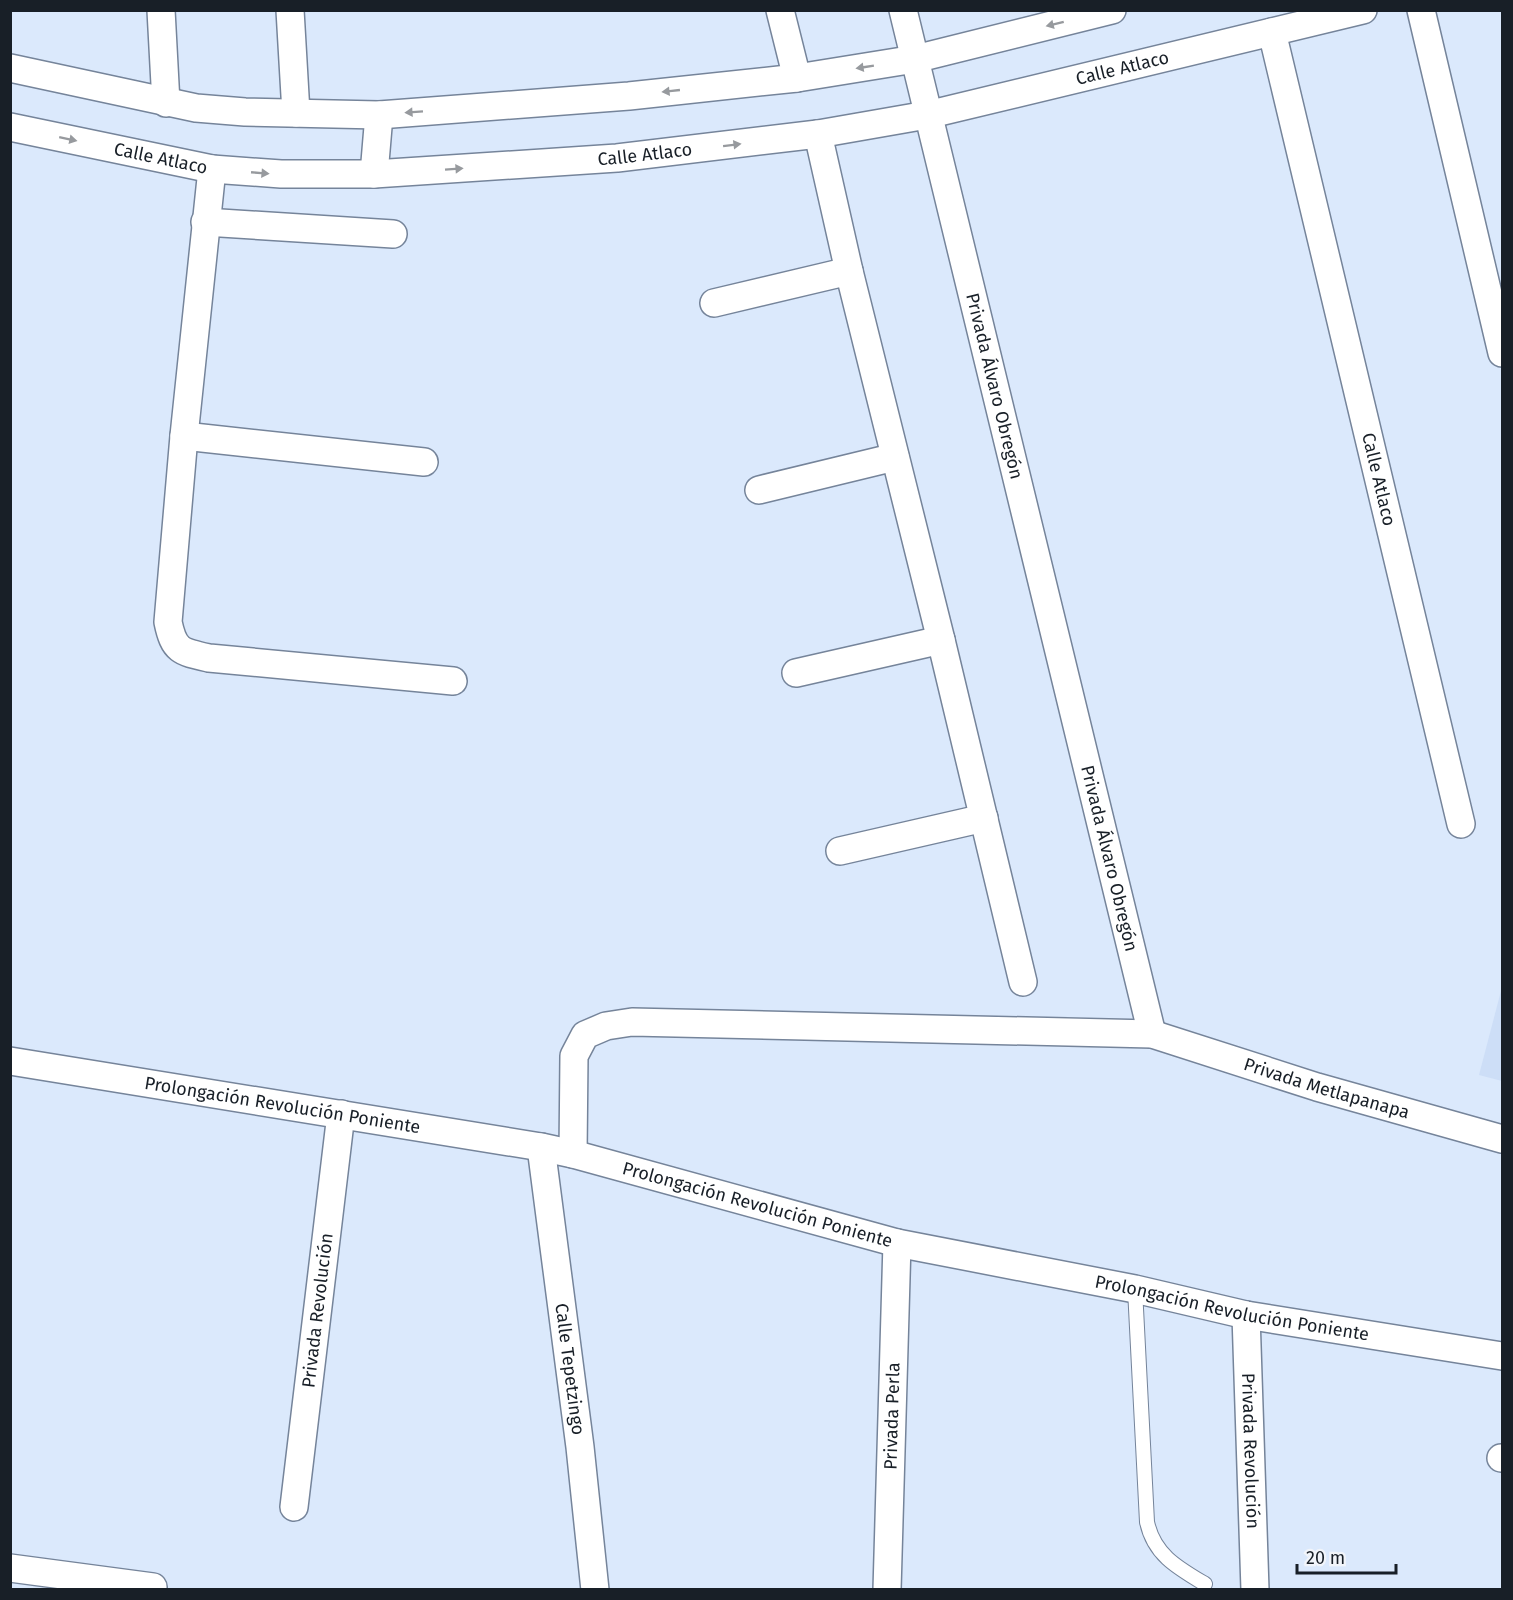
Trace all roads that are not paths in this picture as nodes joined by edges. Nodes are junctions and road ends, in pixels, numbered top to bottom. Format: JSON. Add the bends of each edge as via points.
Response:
{"nodes":[{"id":1,"x":161,"y":10,"type":"edge"},
{"id":2,"x":290,"y":10,"type":"edge"},
{"id":3,"x":780,"y":10,"type":"edge"},
{"id":4,"x":903,"y":10,"type":"edge"},
{"id":5,"x":1112,"y":10,"type":"edge"},
{"id":6,"x":1363,"y":10,"type":"edge"},
{"id":7,"x":1421,"y":10,"type":"edge"},
{"id":8,"x":1272,"y":32,"type":"junction"},
{"id":9,"x":915,"y":58,"type":"junction"},
{"id":10,"x":10,"y":68,"type":"edge"},
{"id":11,"x":797,"y":78,"type":"junction"},
{"id":12,"x":166,"y":103,"type":"junction"},
{"id":13,"x":296,"y":113,"type":"junction"},
{"id":14,"x":379,"y":115,"type":"junction"},
{"id":15,"x":927,"y":115,"type":"junction"},
{"id":16,"x":10,"y":127,"type":"edge"},
{"id":17,"x":818,"y":134,"type":"junction"},
{"id":18,"x":212,"y":169,"type":"junction"},
{"id":19,"x":374,"y":174,"type":"junction"},
{"id":20,"x":205,"y":222,"type":"junction"},
{"id":21,"x":393,"y":234,"type":"dead end"},
{"id":22,"x":849,"y":271,"type":"junction"},
{"id":23,"x":714,"y":303,"type":"dead end"},
{"id":24,"x":1503,"y":353,"type":"edge"},
{"id":25,"x":184,"y":436,"type":"junction"},
{"id":26,"x":895,"y":457,"type":"junction"},
{"id":27,"x":424,"y":462,"type":"dead end"},
{"id":28,"x":759,"y":490,"type":"dead end"},
{"id":29,"x":941,"y":640,"type":"junction"},
{"id":30,"x":796,"y":673,"type":"dead end"},
{"id":31,"x":453,"y":681,"type":"dead end"},
{"id":32,"x":984,"y":818,"type":"junction"},
{"id":33,"x":1461,"y":824,"type":"dead end"},
{"id":34,"x":840,"y":851,"type":"dead end"},
{"id":35,"x":1023,"y":982,"type":"dead end"},
{"id":36,"x":1152,"y":1035,"type":"junction"},
{"id":37,"x":10,"y":1061,"type":"edge"},
{"id":38,"x":341,"y":1114,"type":"junction"},
{"id":39,"x":1503,"y":1139,"type":"edge"},
{"id":40,"x":541,"y":1147,"type":"junction"},
{"id":41,"x":573,"y":1154,"type":"junction"},
{"id":42,"x":897,"y":1243,"type":"junction"},
{"id":43,"x":1135,"y":1289,"type":"junction"},
{"id":44,"x":1246,"y":1315,"type":"junction"},
{"id":45,"x":1503,"y":1356,"type":"edge"},
{"id":46,"x":294,"y":1507,"type":"dead end"},
{"id":47,"x":10,"y":1568,"type":"edge"},
{"id":48,"x":1205,"y":1584,"type":"dead end"},
{"id":49,"x":153,"y":1587,"type":"dead end"},
{"id":50,"x":595,"y":1590,"type":"edge"},
{"id":51,"x":887,"y":1590,"type":"edge"},
{"id":52,"x":1256,"y":1590,"type":"edge"}],
"edges":[{"from":1,"to":12,"type":"street"},
{"from":2,"to":13,"type":"street"},
{"from":3,"to":11,"type":"street"},
{"from":4,"to":9,"type":"street","name":"Privada Álvaro Obregón"},
{"from":5,"to":9,"type":"street","one_way":true},
{"from":6,"to":8,"type":"street","name":"Calle Atlaco"},
{"from":7,"to":24,"type":"street"},
{"from":8,"to":15,"type":"street","name":"Calle Atlaco"},
{"from":8,"to":33,"type":"street","name":"Calle Atlaco"},
{"from":9,"to":11,"type":"street","one_way":true},
{"from":9,"to":15,"type":"street","name":"Privada Álvaro Obregón"},
{"from":10,"to":12,"type":"street"},
{"from":11,"to":14,"type":"street","one_way":true,"via":[[629,96]]},
{"from":12,"to":13,"type":"street"},
{"from":13,"to":14,"type":"street"},
{"from":14,"to":19,"type":"street"},
{"from":15,"to":17,"type":"street","name":"Calle Atlaco"},
{"from":15,"to":36,"type":"street","name":"Privada Álvaro Obregón"},
{"from":16,"to":18,"type":"street","name":"Calle Atlaco","one_way":true},
{"from":19,"to":17,"type":"street","name":"Calle Atlaco","one_way":true,"via":[[617,158]]},
{"from":17,"to":22,"type":"street"},
{"from":18,"to":19,"type":"street","name":"Calle Atlaco","one_way":true},
{"from":18,"to":20,"type":"street"},
{"from":20,"to":21,"type":"street"},
{"from":20,"to":25,"type":"street"},
{"from":22,"to":23,"type":"street"},
{"from":22,"to":26,"type":"street"},
{"from":25,"to":27,"type":"street"},
{"from":25,"to":31,"type":"street","via":[[168,622],[171,638],[183,652],[209,658]]},
{"from":26,"to":28,"type":"street"},
{"from":26,"to":29,"type":"street"},
{"from":29,"to":30,"type":"street"},
{"from":29,"to":32,"type":"street"},
{"from":32,"to":34,"type":"street"},
{"from":32,"to":35,"type":"street"},
{"from":36,"to":39,"type":"street","name":"Privada Metlapanapa"},
{"from":36,"to":41,"type":"street","via":[[632,1022],[606,1026],[585,1035],[574,1056]]},
{"from":37,"to":38,"type":"street","name":"Prolongación Revolución Poniente"},
{"from":38,"to":40,"type":"street","name":"Prolongación Revolución Poniente"},
{"from":38,"to":46,"type":"street","name":"Privada Revolución"},
{"from":40,"to":41,"type":"street","name":"Prolongación Revolución Poniente"},
{"from":40,"to":50,"type":"street","name":"Calle Tepetzingo"},
{"from":41,"to":42,"type":"street","name":"Prolongación Revolución Poniente"},
{"from":42,"to":43,"type":"street","name":"Prolongación Revolución Poniente"},
{"from":42,"to":51,"type":"street","name":"Privada Perla"},
{"from":43,"to":44,"type":"street","name":"Prolongación Revolución Poniente"},
{"from":43,"to":48,"type":"lane","via":[[1149,1535],[1172,1565]]},
{"from":44,"to":45,"type":"street","name":"Prolongación Revolución Poniente"},
{"from":44,"to":52,"type":"street","name":"Privada Revolución"},
{"from":47,"to":49,"type":"street"}]}
